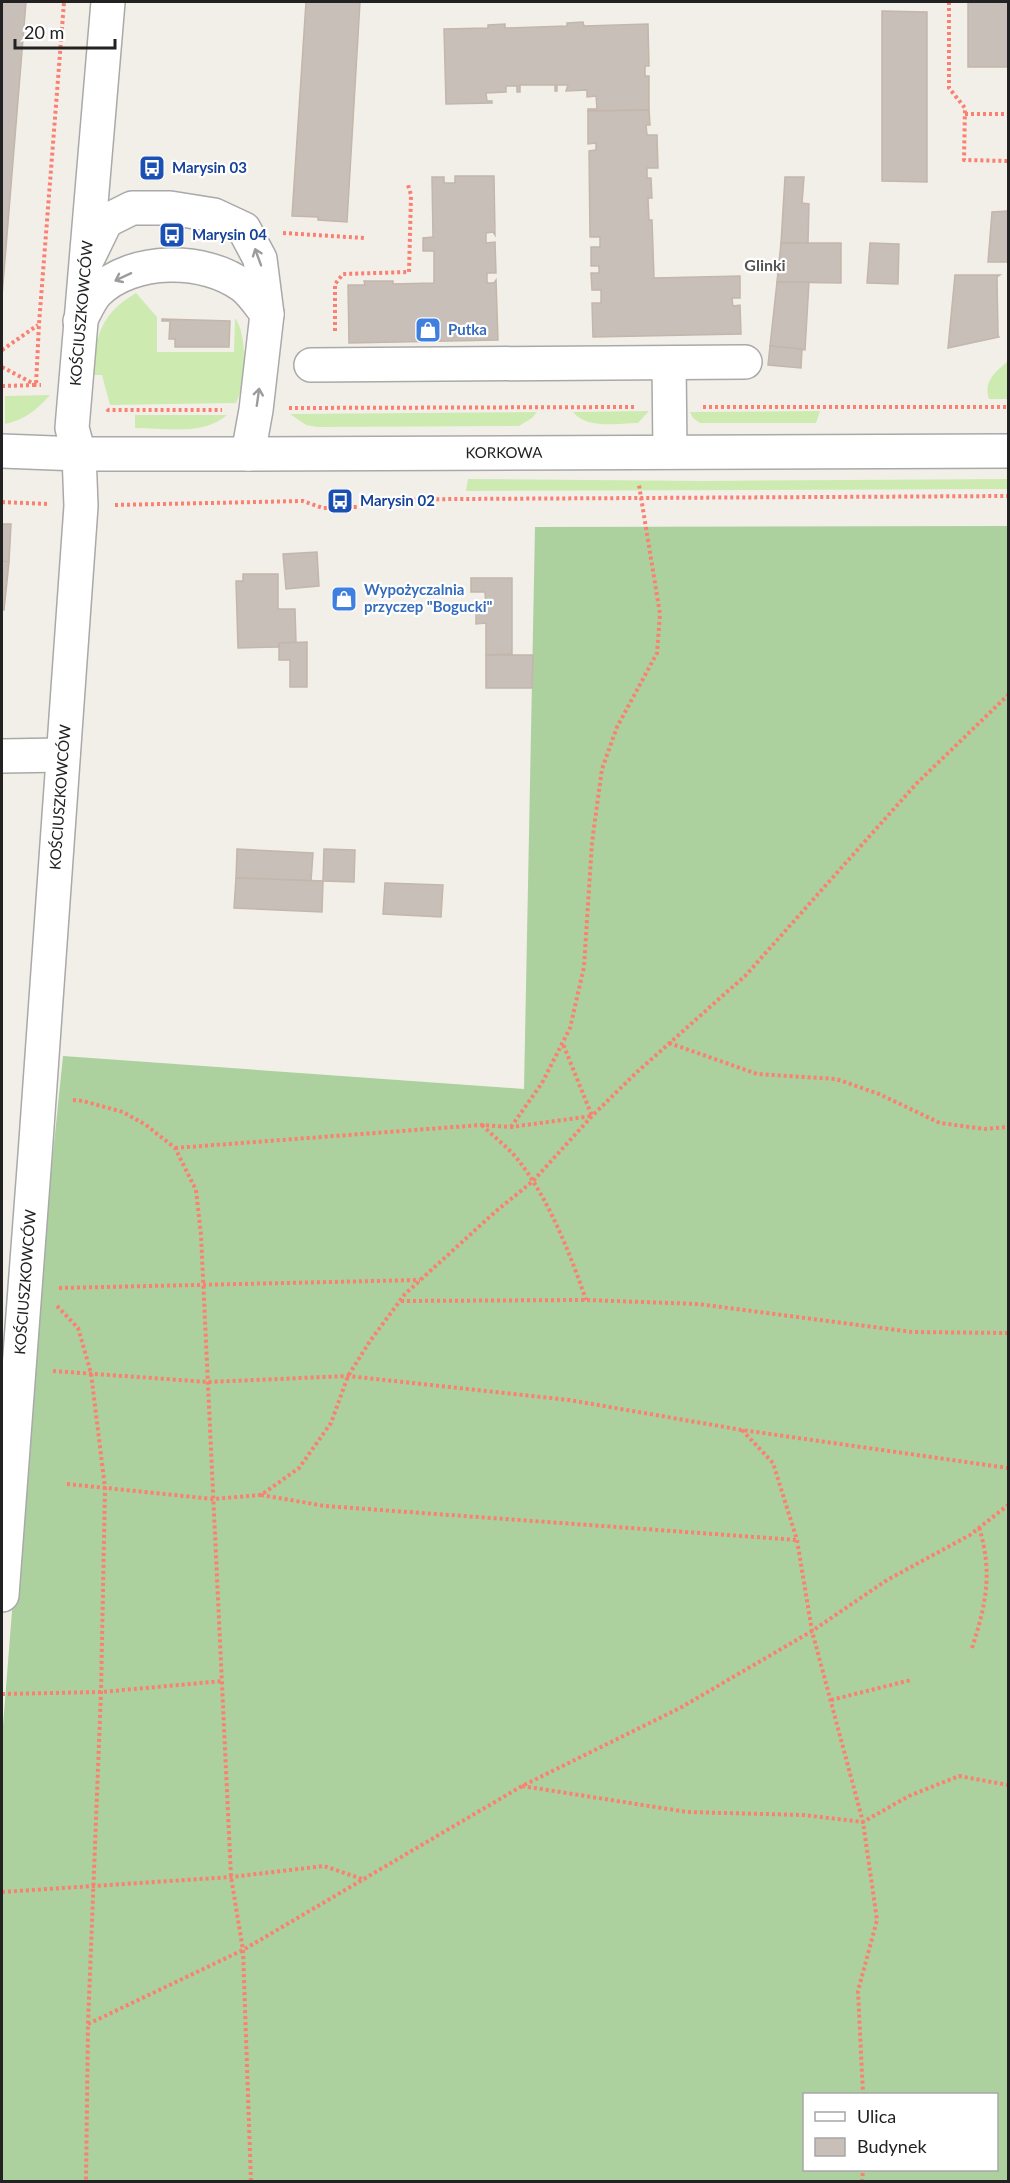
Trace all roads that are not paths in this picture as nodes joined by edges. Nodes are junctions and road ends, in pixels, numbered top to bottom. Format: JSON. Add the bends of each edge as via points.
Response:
{"nodes":[{"id":1,"x":108,"y":2,"type":"edge"},
{"id":2,"x":86,"y":263,"type":"junction"},
{"id":3,"x":267,"y":314,"type":"junction"},
{"id":4,"x":80,"y":322,"type":"junction"},
{"id":5,"x":745,"y":362,"type":"dead end"},
{"id":6,"x":669,"y":363,"type":"junction"},
{"id":7,"x":311,"y":365,"type":"dead end"},
{"id":8,"x":2,"y":451,"type":"edge"},
{"id":9,"x":1008,"y":451,"type":"edge"},
{"id":10,"x":670,"y":452,"type":"junction"},
{"id":11,"x":79,"y":454,"type":"junction"},
{"id":12,"x":248,"y":454,"type":"junction"},
{"id":13,"x":63,"y":755,"type":"junction"},
{"id":14,"x":2,"y":756,"type":"edge"},
{"id":15,"x":10,"y":1368,"type":"edge"},
{"id":16,"x":2,"y":1595,"type":"edge"}],
"edges":[{"from":1,"to":2,"type":"street","name":"KOŚCIUSZKOWCÓW"},
{"from":3,"to":2,"type":"street","one_way":true,"via":[[260,259],[244,229],[214,215],[170,208],[132,208],[106,221]]},
{"from":2,"to":4,"type":"street","name":"KOŚCIUSZKOWCÓW"},
{"from":3,"to":4,"type":"street","one_way":true,"via":[[245,287],[220,273],[179,264],[144,268],[117,279],[96,293]]},
{"from":12,"to":3,"type":"street","one_way":true},
{"from":4,"to":11,"type":"street","name":"KOŚCIUSZKOWCÓW","via":[[72,428]]},
{"from":5,"to":6,"type":"street"},
{"from":6,"to":7,"type":"street"},
{"from":6,"to":10,"type":"street"},
{"from":8,"to":11,"type":"street","name":"KORKOWA"},
{"from":9,"to":10,"type":"street","name":"KORKOWA"},
{"from":10,"to":12,"type":"street","name":"KORKOWA"},
{"from":11,"to":12,"type":"street","name":"KORKOWA"},
{"from":11,"to":13,"type":"street","name":"KOŚCIUSZKOWCÓW","via":[[81,506]]},
{"from":13,"to":14,"type":"street"},
{"from":13,"to":15,"type":"street","name":"KOŚCIUSZKOWCÓW","via":[[25,1288]]},
{"from":15,"to":16,"type":"street","name":"KOŚCIUSZKOWCÓW"}]}
